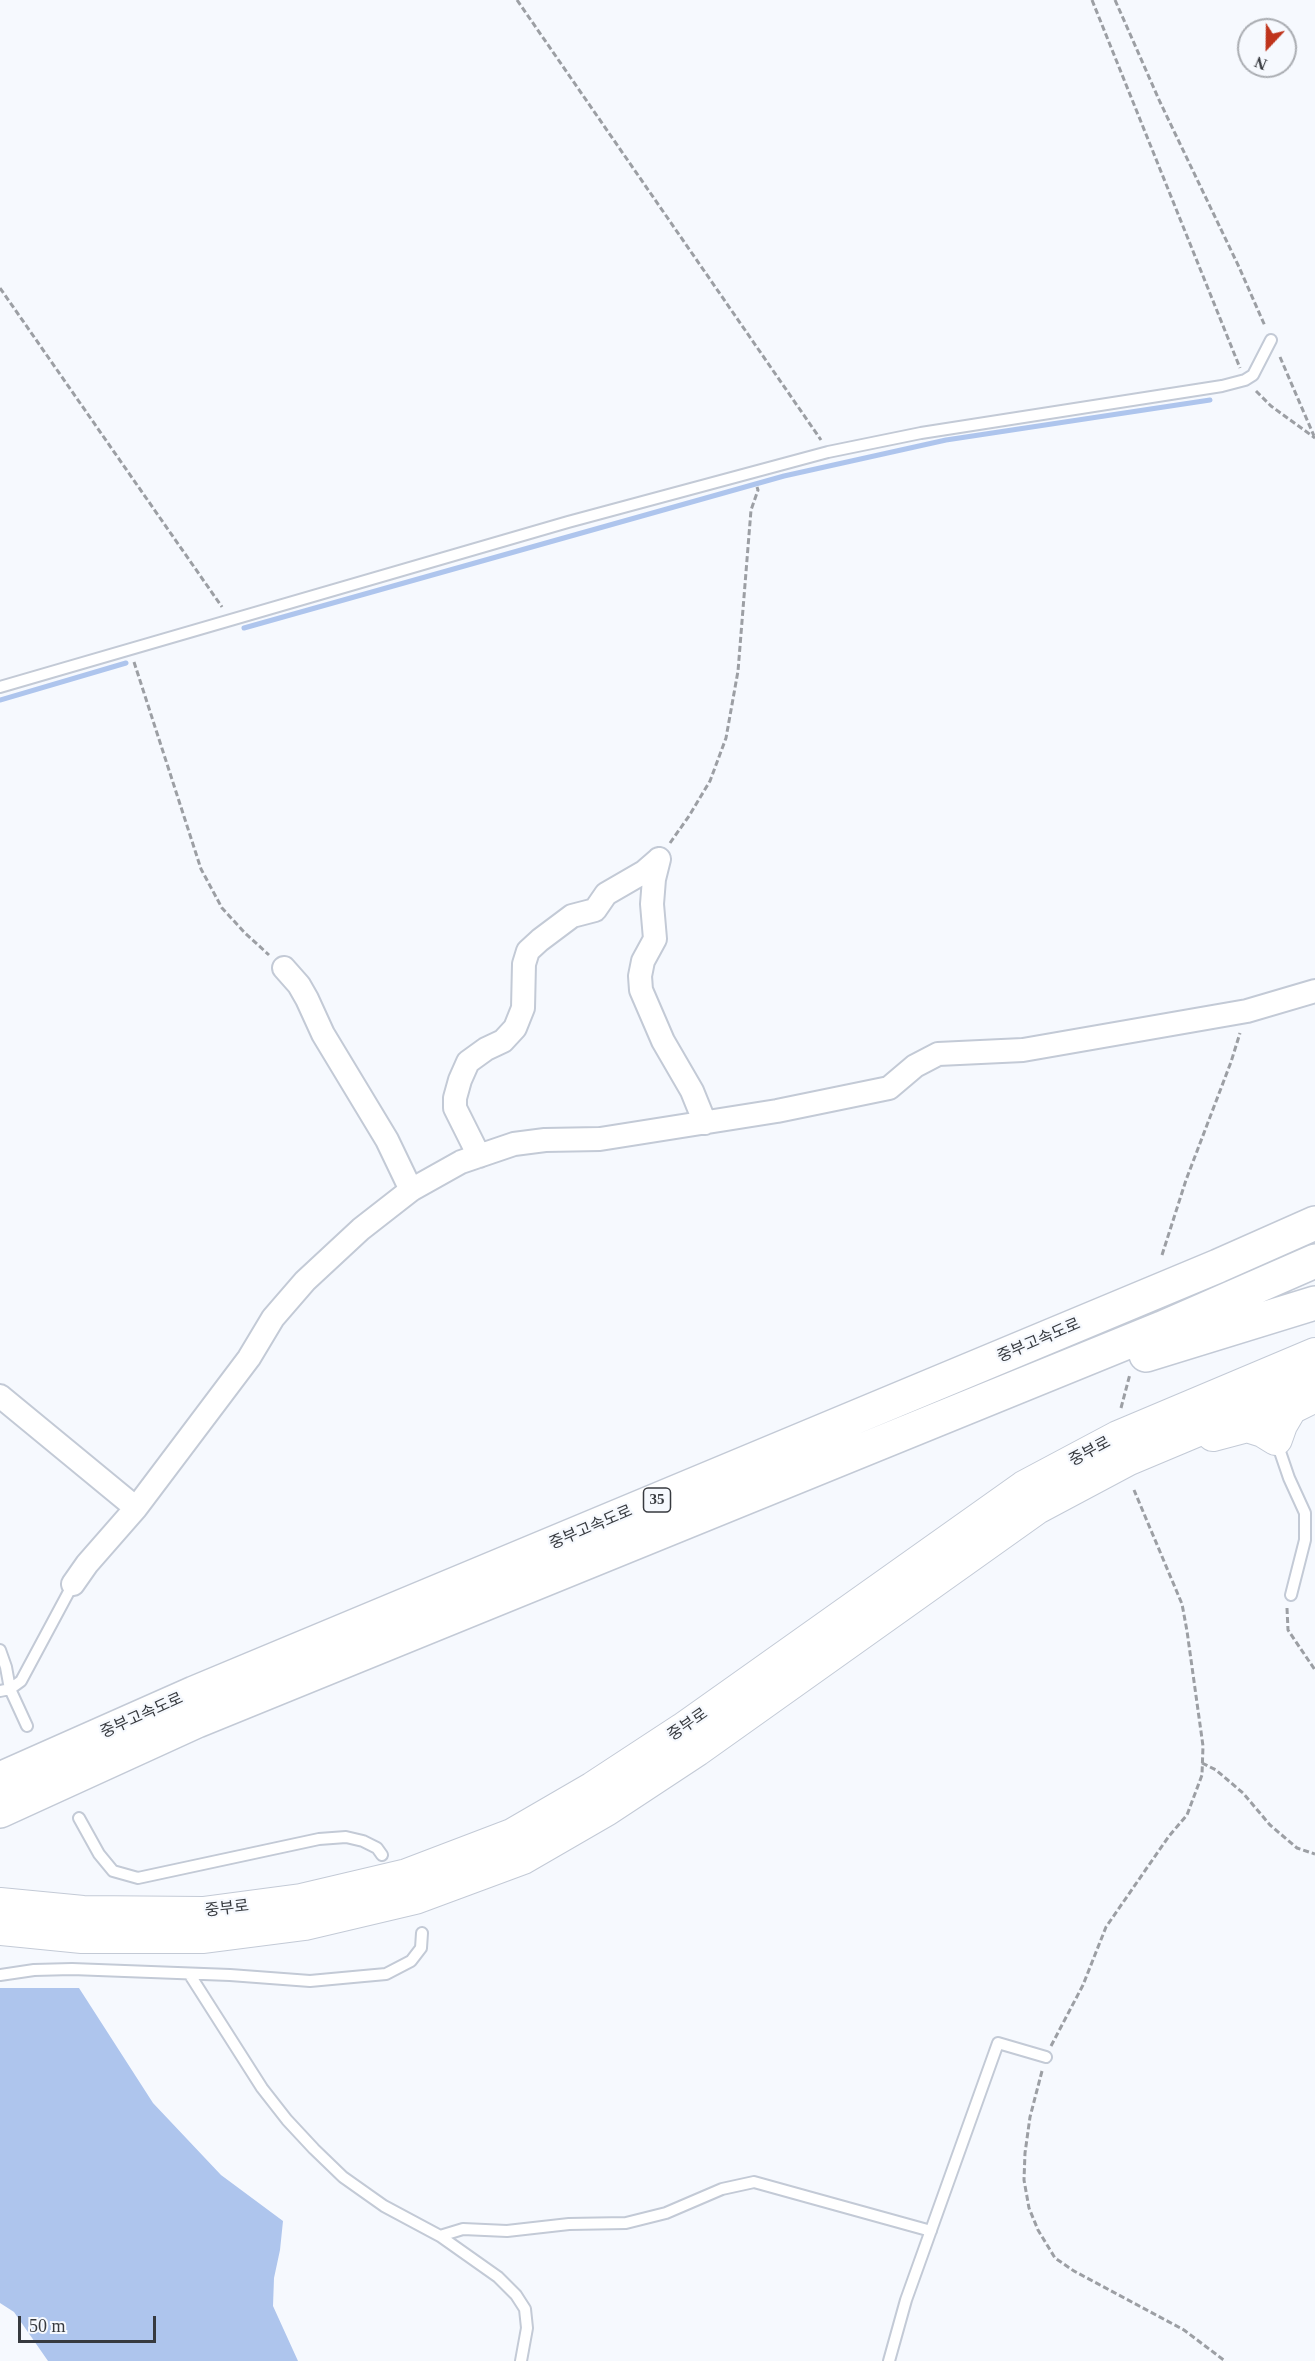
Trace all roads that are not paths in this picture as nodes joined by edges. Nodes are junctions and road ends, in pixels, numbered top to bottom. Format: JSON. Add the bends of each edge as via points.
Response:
{"nodes":[{"id":1,"x":1271,"y":340,"type":"road end"},
{"id":2,"x":0,"y":687,"type":"edge"},
{"id":3,"x":284,"y":968,"type":"road end"},
{"id":4,"x":1315,"y":991,"type":"edge"},
{"id":5,"x":705,"y":1123,"type":"junction"},
{"id":6,"x":479,"y":1156,"type":"junction"},
{"id":7,"x":411,"y":1190,"type":"junction"},
{"id":8,"x":1315,"y":1208,"type":"edge"},
{"id":9,"x":1315,"y":1223,"type":"edge"},
{"id":10,"x":1315,"y":1261,"type":"edge"},
{"id":11,"x":1218,"y":1266,"type":"junction"},
{"id":12,"x":1315,"y":1304,"type":"edge"},
{"id":13,"x":1315,"y":1354,"type":"edge"},
{"id":14,"x":1315,"y":1381,"type":"edge"},
{"id":15,"x":0,"y":1396,"type":"edge"},
{"id":16,"x":1315,"y":1396,"type":"edge"},
{"id":17,"x":952,"y":1414,"type":"junction"},
{"id":18,"x":1276,"y":1439,"type":"junction"},
{"id":19,"x":1129,"y":1459,"type":"junction"},
{"id":20,"x":136,"y":1508,"type":"junction"},
{"id":21,"x":74,"y":1584,"type":"joint"},
{"id":22,"x":1291,"y":1594,"type":"road end"},
{"id":23,"x":0,"y":1650,"type":"edge"},
{"id":24,"x":5,"y":1690,"type":"edge"},
{"id":25,"x":27,"y":1726,"type":"dead end"},
{"id":26,"x":0,"y":1779,"type":"edge"},
{"id":27,"x":0,"y":1811,"type":"edge"},
{"id":28,"x":79,"y":1818,"type":"dead end"},
{"id":29,"x":382,"y":1855,"type":"dead end"},
{"id":30,"x":0,"y":1904,"type":"edge"},
{"id":31,"x":0,"y":1929,"type":"edge"},
{"id":32,"x":422,"y":1933,"type":"dead end"},
{"id":33,"x":0,"y":1975,"type":"edge"},
{"id":34,"x":190,"y":1975,"type":"junction"},
{"id":35,"x":1046,"y":2057,"type":"road end"},
{"id":36,"x":931,"y":2231,"type":"junction"},
{"id":37,"x":440,"y":2236,"type":"junction"},
{"id":38,"x":521,"y":2361,"type":"edge"},
{"id":39,"x":889,"y":2361,"type":"edge"}],
"edges":[{"from":1,"to":2,"type":"lane","via":[[1253,375],[1245,380],[828,452],[568,522]]},
{"from":3,"to":7,"type":"street","via":[[299,985]]},
{"from":4,"to":5,"type":"street","via":[[1247,1011],[1023,1050],[938,1054],[915,1066],[889,1088]]},
{"from":5,"to":6,"type":"street","via":[[600,1139],[514,1144]]},
{"from":5,"to":6,"type":"street","via":[[641,990],[643,961],[656,939],[652,904],[658,859],[606,894],[595,910],[572,916],[528,951],[524,964],[524,1008],[515,1028],[503,1041],[468,1062],[458,1089],[454,1108]]},
{"from":6,"to":7,"type":"street"},
{"from":7,"to":20,"type":"street","via":[[361,1229],[305,1281],[273,1318],[249,1358]]},
{"from":8,"to":11,"type":"highway"},
{"from":9,"to":11,"type":"highway","name":"중부고속도로","number":"35"},
{"from":10,"to":17,"type":"highway","name":"중부고속도로","number":"35"},
{"from":11,"to":26,"type":"highway","name":"중부고속도로","number":"35","via":[[205,1688]]},
{"from":12,"to":17,"type":"highway"},
{"from":13,"to":30,"type":"main road","name":"중부로","via":[[1128,1432],[1024,1487],[683,1729],[512,1835],[407,1875],[301,1900],[203,1913],[83,1912]]},
{"from":14,"to":19,"type":"main road","name":"중부로"},
{"from":15,"to":20,"type":"street"},
{"from":16,"to":18,"type":"main road","via":[[1291,1408]]},
{"from":17,"to":27,"type":"highway","name":"중부고속도로","number":"35","via":[[197,1721]]},
{"from":18,"to":19,"type":"main road","via":[[1247,1426]]},
{"from":18,"to":22,"type":"lane","via":[[1305,1513],[1305,1540]]},
{"from":19,"to":31,"type":"main road","name":"중부로","via":[[1037,1508],[697,1750],[523,1858],[415,1898],[305,1924],[204,1937],[82,1937]]},
{"from":20,"to":21,"type":"street"},
{"from":21,"to":24,"type":"lane","via":[[21,1681]]},
{"from":23,"to":24,"type":"lane","via":[[6,1666]]},
{"from":24,"to":25,"type":"lane"},
{"from":28,"to":29,"type":"lane","via":[[113,1871],[138,1878],[319,1839],[346,1837],[363,1841]]},
{"from":32,"to":34,"type":"lane","via":[[421,1948],[411,1961],[386,1974],[310,1981]]},
{"from":33,"to":34,"type":"lane","via":[[72,1969]]},
{"from":34,"to":37,"type":"lane","via":[[262,2088],[314,2149],[384,2206]]},
{"from":35,"to":36,"type":"lane","via":[[998,2043]]},
{"from":36,"to":37,"type":"lane","via":[[754,2182],[626,2223],[463,2229]]},
{"from":36,"to":39,"type":"lane"},
{"from":37,"to":38,"type":"lane","via":[[498,2277],[516,2295],[525,2309],[527,2328]]}]}
